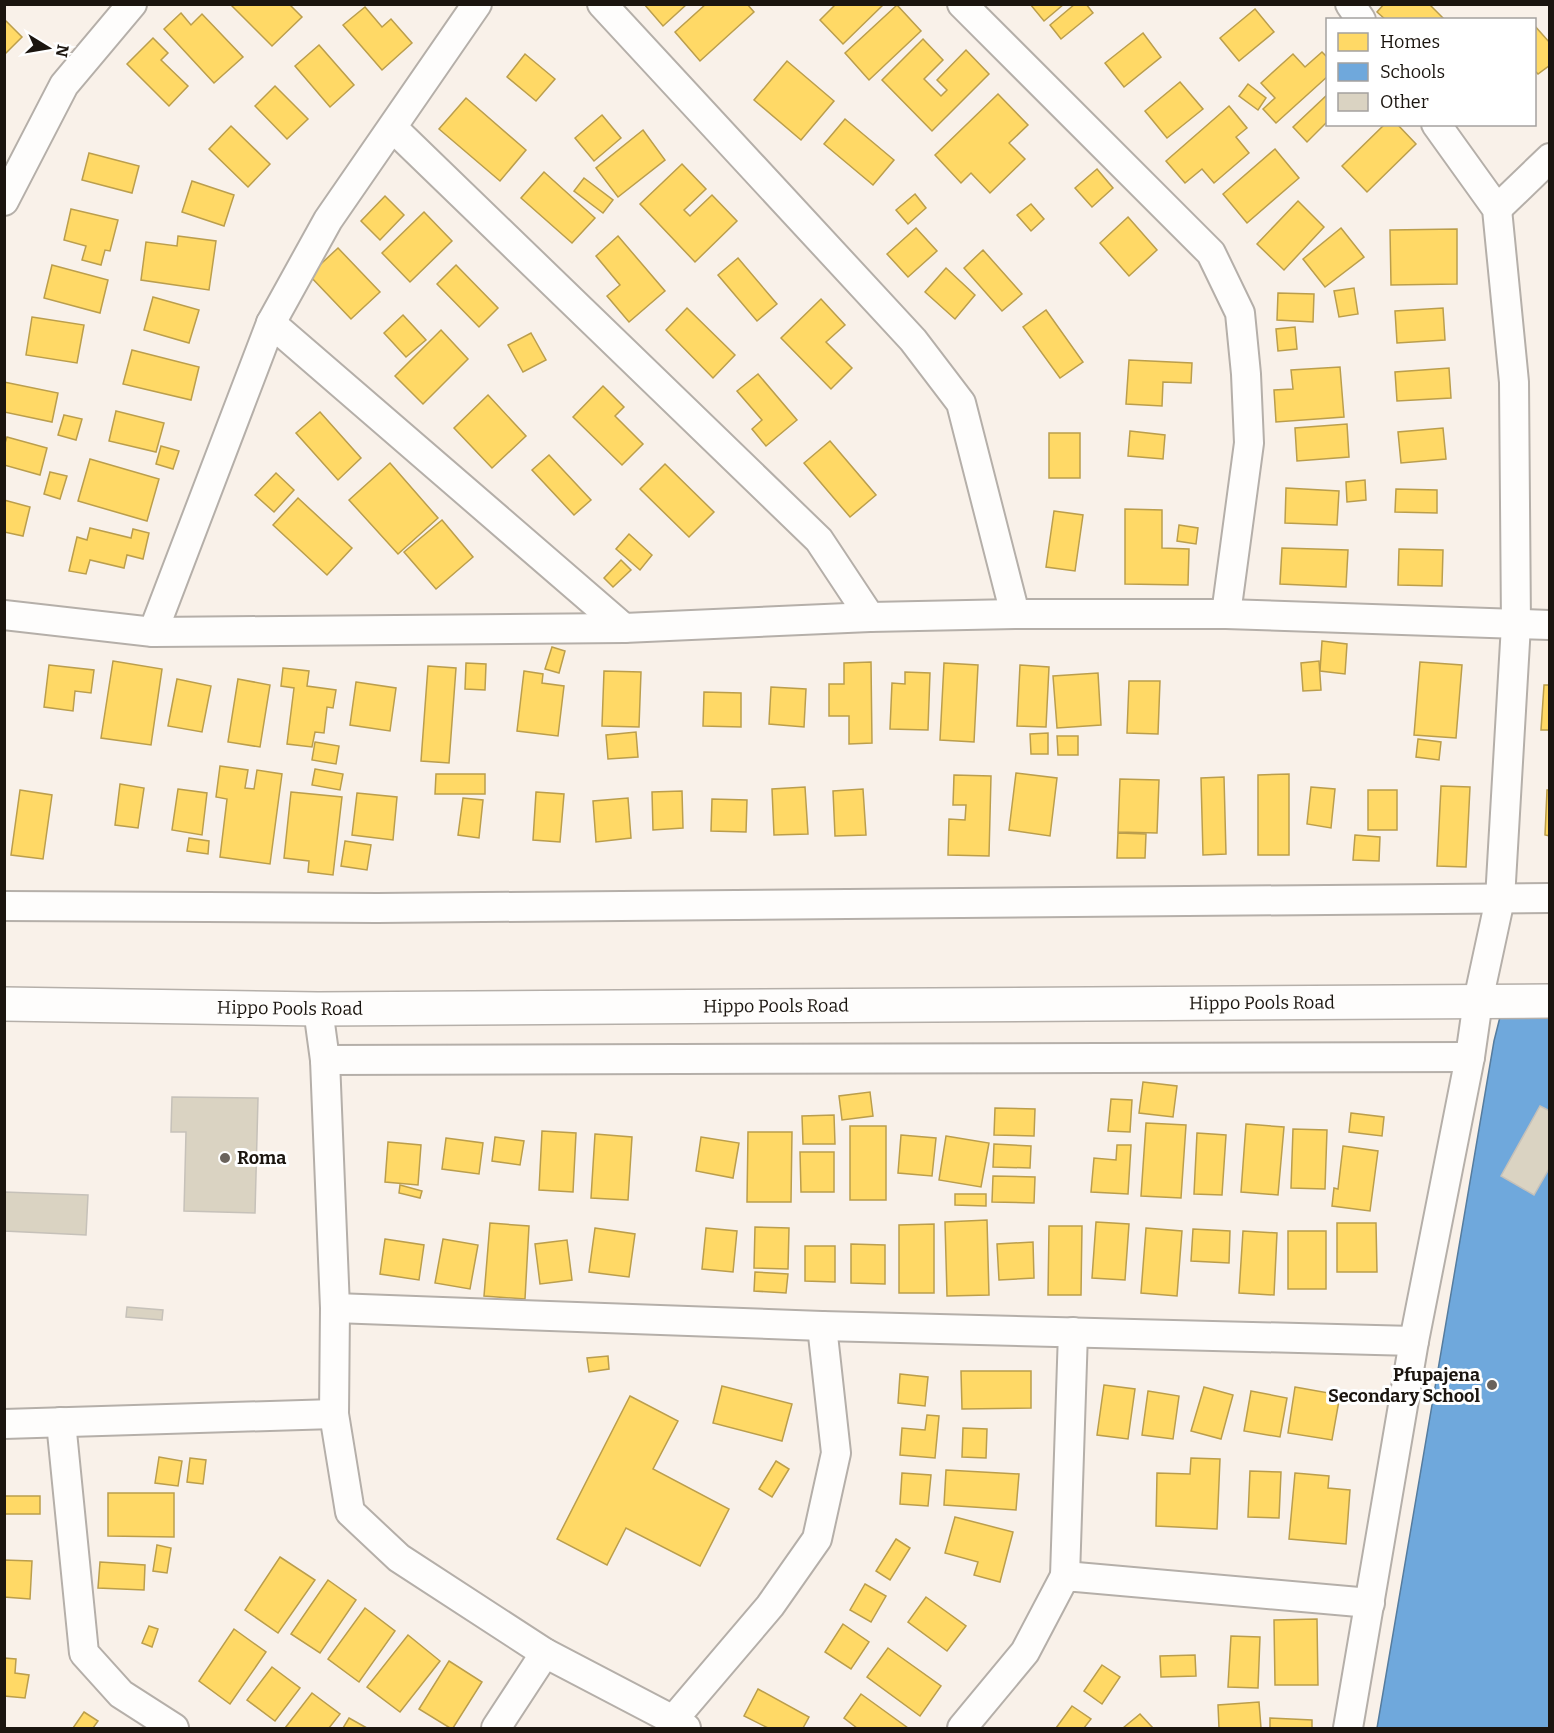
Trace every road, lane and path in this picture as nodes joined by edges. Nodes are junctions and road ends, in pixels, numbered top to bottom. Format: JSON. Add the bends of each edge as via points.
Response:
{"nodes":[{"id":1,"x":132,"y":4,"type":"edge"},
{"id":2,"x":477,"y":4,"type":"edge"},
{"id":3,"x":602,"y":4,"type":"edge"},
{"id":4,"x":962,"y":4,"type":"edge"},
{"id":5,"x":1350,"y":4,"type":"edge"},
{"id":6,"x":1359,"y":18,"type":"edge"},
{"id":7,"x":1437,"y":126,"type":"edge"},
{"id":8,"x":393,"y":128,"type":"junction"},
{"id":9,"x":1550,"y":158,"type":"edge"},
{"id":10,"x":4,"y":201,"type":"edge"},
{"id":11,"x":1497,"y":209,"type":"junction"},
{"id":12,"x":271,"y":323,"type":"junction"},
{"id":13,"x":1015,"y":614,"type":"junction"},
{"id":14,"x":1226,"y":614,"type":"junction"},
{"id":15,"x":4,"y":615,"type":"edge"},
{"id":16,"x":870,"y":617,"type":"junction"},
{"id":17,"x":1516,"y":625,"type":"junction"},
{"id":18,"x":1550,"y":625,"type":"edge"},
{"id":19,"x":624,"y":628,"type":"junction"},
{"id":20,"x":153,"y":632,"type":"junction"},
{"id":21,"x":1550,"y":898,"type":"edge"},
{"id":22,"x":1500,"y":899,"type":"junction"},
{"id":23,"x":4,"y":906,"type":"edge"},
{"id":24,"x":1478,"y":1001,"type":"junction"},
{"id":25,"x":1550,"y":1001,"type":"edge"},
{"id":26,"x":4,"y":1004,"type":"edge"},
{"id":27,"x":318,"y":1009,"type":"junction"},
{"id":28,"x":1470,"y":1057,"type":"junction"},
{"id":29,"x":325,"y":1060,"type":"junction"},
{"id":30,"x":335,"y":1308,"type":"junction"},
{"id":31,"x":822,"y":1326,"type":"junction"},
{"id":32,"x":1073,"y":1332,"type":"junction"},
{"id":33,"x":1414,"y":1341,"type":"junction"},
{"id":34,"x":334,"y":1414,"type":"junction"},
{"id":35,"x":62,"y":1422,"type":"junction"},
{"id":36,"x":4,"y":1424,"type":"edge"},
{"id":37,"x":1065,"y":1576,"type":"junction"},
{"id":38,"x":1370,"y":1603,"type":"junction"},
{"id":39,"x":545,"y":1653,"type":"junction"},
{"id":40,"x":679,"y":1724,"type":"edge"},
{"id":41,"x":174,"y":1728,"type":"edge"},
{"id":42,"x":496,"y":1728,"type":"edge"},
{"id":43,"x":962,"y":1728,"type":"edge"},
{"id":44,"x":1348,"y":1728,"type":"edge"}],
"edges":[{"from":1,"to":10,"type":"street","via":[[64,86]]},
{"from":2,"to":8,"type":"street"},
{"from":3,"to":13,"type":"street","via":[[913,340],[961,403]]},
{"from":4,"to":14,"type":"street","via":[[1211,253],[1240,312],[1248,443]]},
{"from":5,"to":6,"type":"street"},
{"from":7,"to":11,"type":"street"},
{"from":8,"to":12,"type":"street","via":[[328,220]]},
{"from":8,"to":16,"type":"street","via":[[819,540]]},
{"from":9,"to":11,"type":"street"},
{"from":11,"to":17,"type":"street","via":[[1514,382]]},
{"from":12,"to":19,"type":"street"},
{"from":12,"to":20,"type":"street"},
{"from":13,"to":14,"type":"street"},
{"from":13,"to":16,"type":"street"},
{"from":14,"to":17,"type":"street"},
{"from":15,"to":20,"type":"street"},
{"from":16,"to":19,"type":"street"},
{"from":17,"to":18,"type":"street"},
{"from":17,"to":22,"type":"street"},
{"from":19,"to":20,"type":"street"},
{"from":21,"to":22,"type":"street"},
{"from":22,"to":23,"type":"street","via":[[377,908]]},
{"from":22,"to":24,"type":"street"},
{"from":24,"to":25,"type":"street","name":"Hippo Pools Road"},
{"from":24,"to":27,"type":"street","name":"Hippo Pools Road"},
{"from":24,"to":28,"type":"street"},
{"from":26,"to":27,"type":"street","name":"Hippo Pools Road"},
{"from":27,"to":29,"type":"street"},
{"from":28,"to":29,"type":"street"},
{"from":28,"to":33,"type":"street"},
{"from":29,"to":30,"type":"street"},
{"from":30,"to":31,"type":"street"},
{"from":30,"to":34,"type":"street"},
{"from":31,"to":32,"type":"street"},
{"from":31,"to":40,"type":"street","via":[[836,1453],[817,1539]]},
{"from":32,"to":33,"type":"street"},
{"from":32,"to":37,"type":"street"},
{"from":33,"to":38,"type":"street"},
{"from":34,"to":35,"type":"street"},
{"from":34,"to":39,"type":"street","via":[[350,1512],[399,1558]]},
{"from":35,"to":36,"type":"street"},
{"from":35,"to":41,"type":"street","via":[[84,1653],[121,1694]]},
{"from":37,"to":38,"type":"street"},
{"from":37,"to":43,"type":"street","via":[[1024,1652]]},
{"from":38,"to":44,"type":"street"},
{"from":39,"to":40,"type":"street"},
{"from":39,"to":42,"type":"street"}]}
